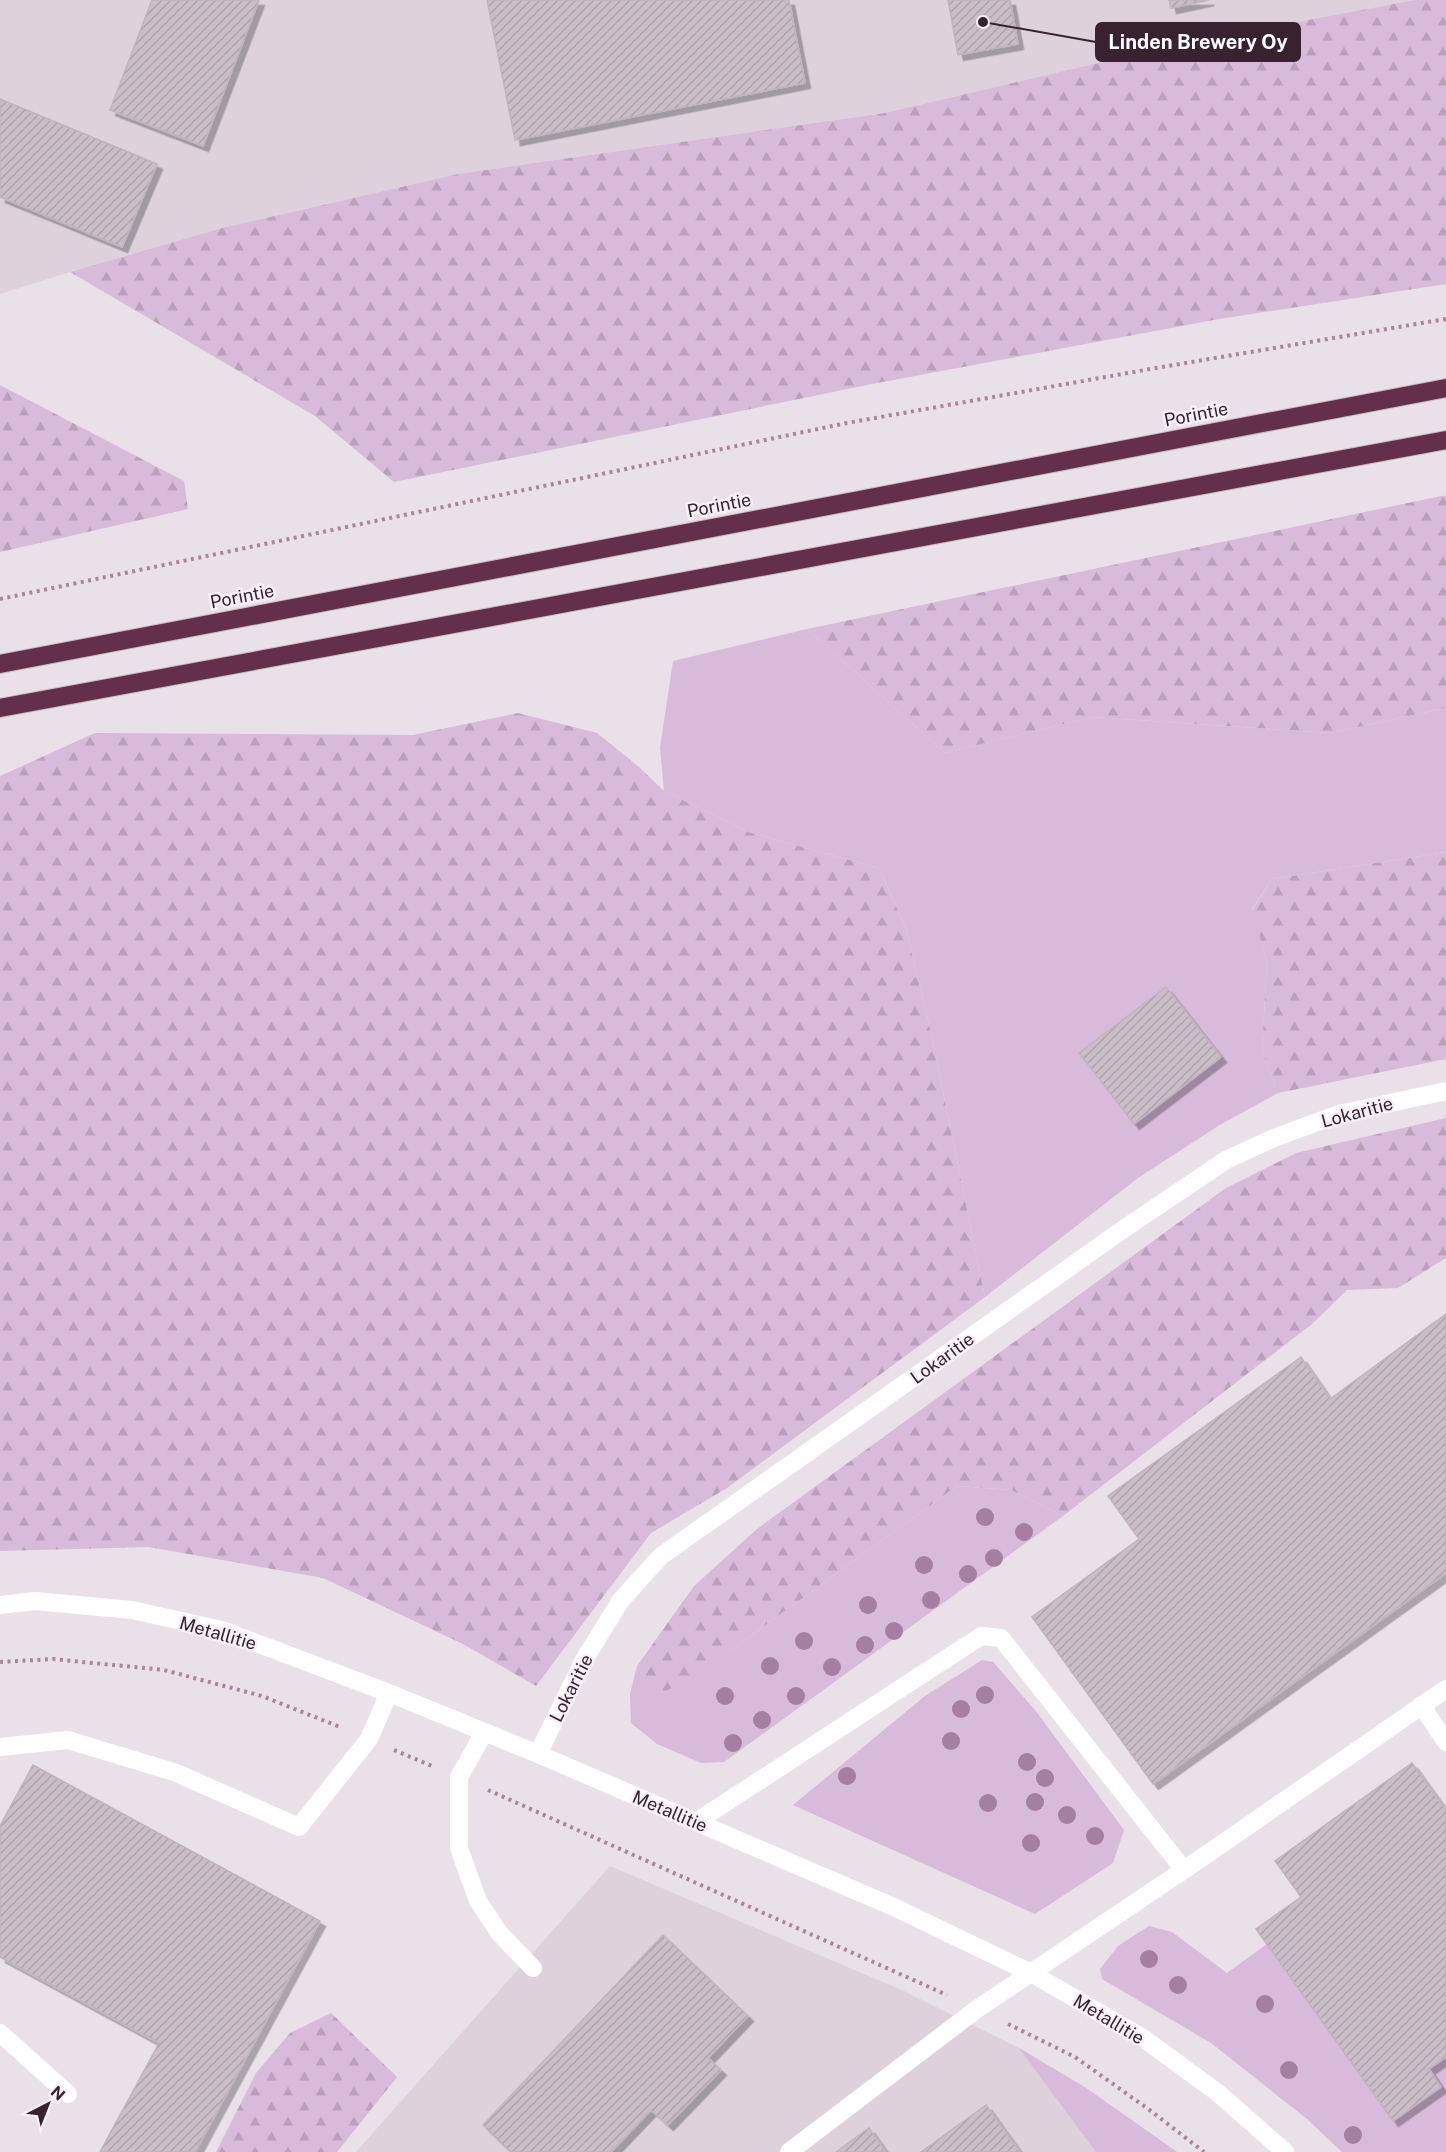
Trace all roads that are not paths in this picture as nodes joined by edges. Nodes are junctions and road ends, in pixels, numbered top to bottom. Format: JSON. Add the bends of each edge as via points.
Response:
{"nodes":[{"id":1,"x":1446,"y":388,"type":"edge"},
{"id":2,"x":1446,"y":440,"type":"edge"},
{"id":3,"x":0,"y":664,"type":"edge"},
{"id":4,"x":0,"y":708,"type":"edge"},
{"id":5,"x":1446,"y":1091,"type":"edge"},
{"id":6,"x":0,"y":1605,"type":"edge"},
{"id":7,"x":1446,"y":1689,"type":"edge"},
{"id":8,"x":389,"y":1693,"type":"junction"},
{"id":9,"x":1421,"y":1705,"type":"junction"},
{"id":10,"x":484,"y":1733,"type":"junction"},
{"id":11,"x":1446,"y":1742,"type":"edge"},
{"id":12,"x":0,"y":1747,"type":"edge"},
{"id":13,"x":538,"y":1754,"type":"junction"},
{"id":14,"x":696,"y":1822,"type":"junction"},
{"id":15,"x":1184,"y":1870,"type":"junction"},
{"id":16,"x":533,"y":1968,"type":"dead end"},
{"id":17,"x":1031,"y":1973,"type":"junction"},
{"id":18,"x":0,"y":2033,"type":"edge"},
{"id":19,"x":68,"y":2094,"type":"dead end"},
{"id":20,"x":789,"y":2152,"type":"edge"},
{"id":21,"x":1285,"y":2152,"type":"edge"}],
"edges":[{"from":1,"to":3,"type":"highway","name":"Porintie"},
{"from":2,"to":4,"type":"highway"},
{"from":5,"to":13,"type":"street","name":"Lokaritie","via":[[1339,1114],[1226,1160],[661,1556],[621,1600],[584,1660]]},
{"from":6,"to":8,"type":"street","name":"Metallitie","via":[[35,1601],[132,1610],[222,1630]]},
{"from":7,"to":9,"type":"street"},
{"from":8,"to":10,"type":"street","name":"Metallitie"},
{"from":8,"to":12,"type":"street","via":[[369,1739],[299,1827],[174,1772],[68,1740]]},
{"from":9,"to":11,"type":"street"},
{"from":9,"to":15,"type":"street"},
{"from":10,"to":13,"type":"street","name":"Metallitie"},
{"from":10,"to":16,"type":"street","via":[[459,1777],[459,1848],[478,1901],[500,1934]]},
{"from":13,"to":14,"type":"street","name":"Metallitie"},
{"from":14,"to":15,"type":"street","via":[[981,1636],[1001,1638]]},
{"from":14,"to":17,"type":"street","name":"Metallitie","via":[[896,1908]]},
{"from":15,"to":17,"type":"street"},
{"from":17,"to":20,"type":"street","via":[[977,2008]]},
{"from":17,"to":21,"type":"street","name":"Metallitie","via":[[1143,2038],[1218,2093]]},
{"from":18,"to":19,"type":"street"}]}
